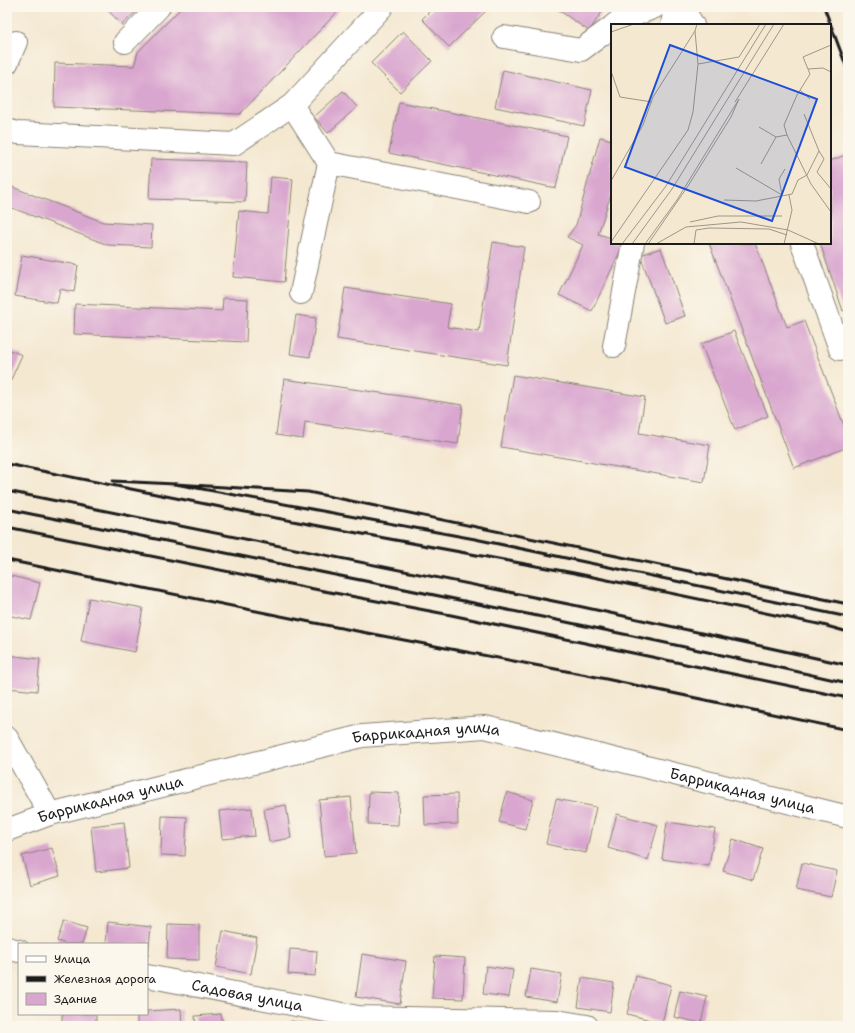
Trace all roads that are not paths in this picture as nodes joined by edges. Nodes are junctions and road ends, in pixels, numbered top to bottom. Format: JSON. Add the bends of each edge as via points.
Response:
{"nodes":[{"id":1,"x":159,"y":7,"type":"edge"},
{"id":2,"x":382,"y":7,"type":"edge"},
{"id":3,"x":655,"y":7,"type":"edge"},
{"id":4,"x":676,"y":7,"type":"edge"},
{"id":5,"x":682,"y":7,"type":"edge"},
{"id":6,"x":615,"y":24,"type":"edge"},
{"id":7,"x":672,"y":24,"type":"edge"},
{"id":8,"x":692,"y":24,"type":"edge"},
{"id":9,"x":611,"y":28,"type":"edge"},
{"id":10,"x":504,"y":37,"type":"dead end"},
{"id":11,"x":16,"y":42,"type":"dead end"},
{"id":12,"x":124,"y":42,"type":"dead end"},
{"id":13,"x":7,"y":63,"type":"edge"},
{"id":14,"x":292,"y":105,"type":"junction"},
{"id":15,"x":7,"y":130,"type":"edge"},
{"id":16,"x":329,"y":163,"type":"junction"},
{"id":17,"x":529,"y":202,"type":"dead end"},
{"id":18,"x":633,"y":244,"type":"edge"},
{"id":19,"x":802,"y":244,"type":"edge"},
{"id":20,"x":302,"y":293,"type":"dead end"},
{"id":21,"x":614,"y":346,"type":"dead end"},
{"id":22,"x":840,"y":349,"type":"dead end"},
{"id":23,"x":7,"y":738,"type":"edge"},
{"id":24,"x":50,"y":814,"type":"junction"},
{"id":25,"x":848,"y":817,"type":"edge"},
{"id":26,"x":7,"y":830,"type":"edge"},
{"id":27,"x":7,"y":948,"type":"edge"},
{"id":28,"x":18,"y":951,"type":"edge"},
{"id":29,"x":148,"y":976,"type":"edge"},
{"id":30,"x":393,"y":1022,"type":"edge"},
{"id":31,"x":587,"y":1026,"type":"edge"}],
"edges":[{"from":1,"to":12,"type":"street"},
{"from":2,"to":14,"type":"street"},
{"from":3,"to":6,"type":"street"},
{"from":4,"to":7,"type":"street"},
{"from":5,"to":8,"type":"street"},
{"from":9,"to":10,"type":"street","via":[[581,50]]},
{"from":11,"to":13,"type":"street"},
{"from":14,"to":15,"type":"street","via":[[234,144],[18,133]]},
{"from":14,"to":16,"type":"street"},
{"from":16,"to":17,"type":"street"},
{"from":16,"to":20,"type":"street"},
{"from":18,"to":21,"type":"street"},
{"from":19,"to":22,"type":"street"},
{"from":23,"to":24,"type":"street"},
{"from":24,"to":25,"type":"street","name":"Баррикадная улица","via":[[362,736],[485,727]]},
{"from":24,"to":26,"type":"street","name":"Баррикадная улица"},
{"from":27,"to":28,"type":"street"},
{"from":29,"to":30,"type":"street","name":"Садовая улица"},
{"from":30,"to":31,"type":"street","name":"Садовая улица","via":[[557,1021]]}]}
